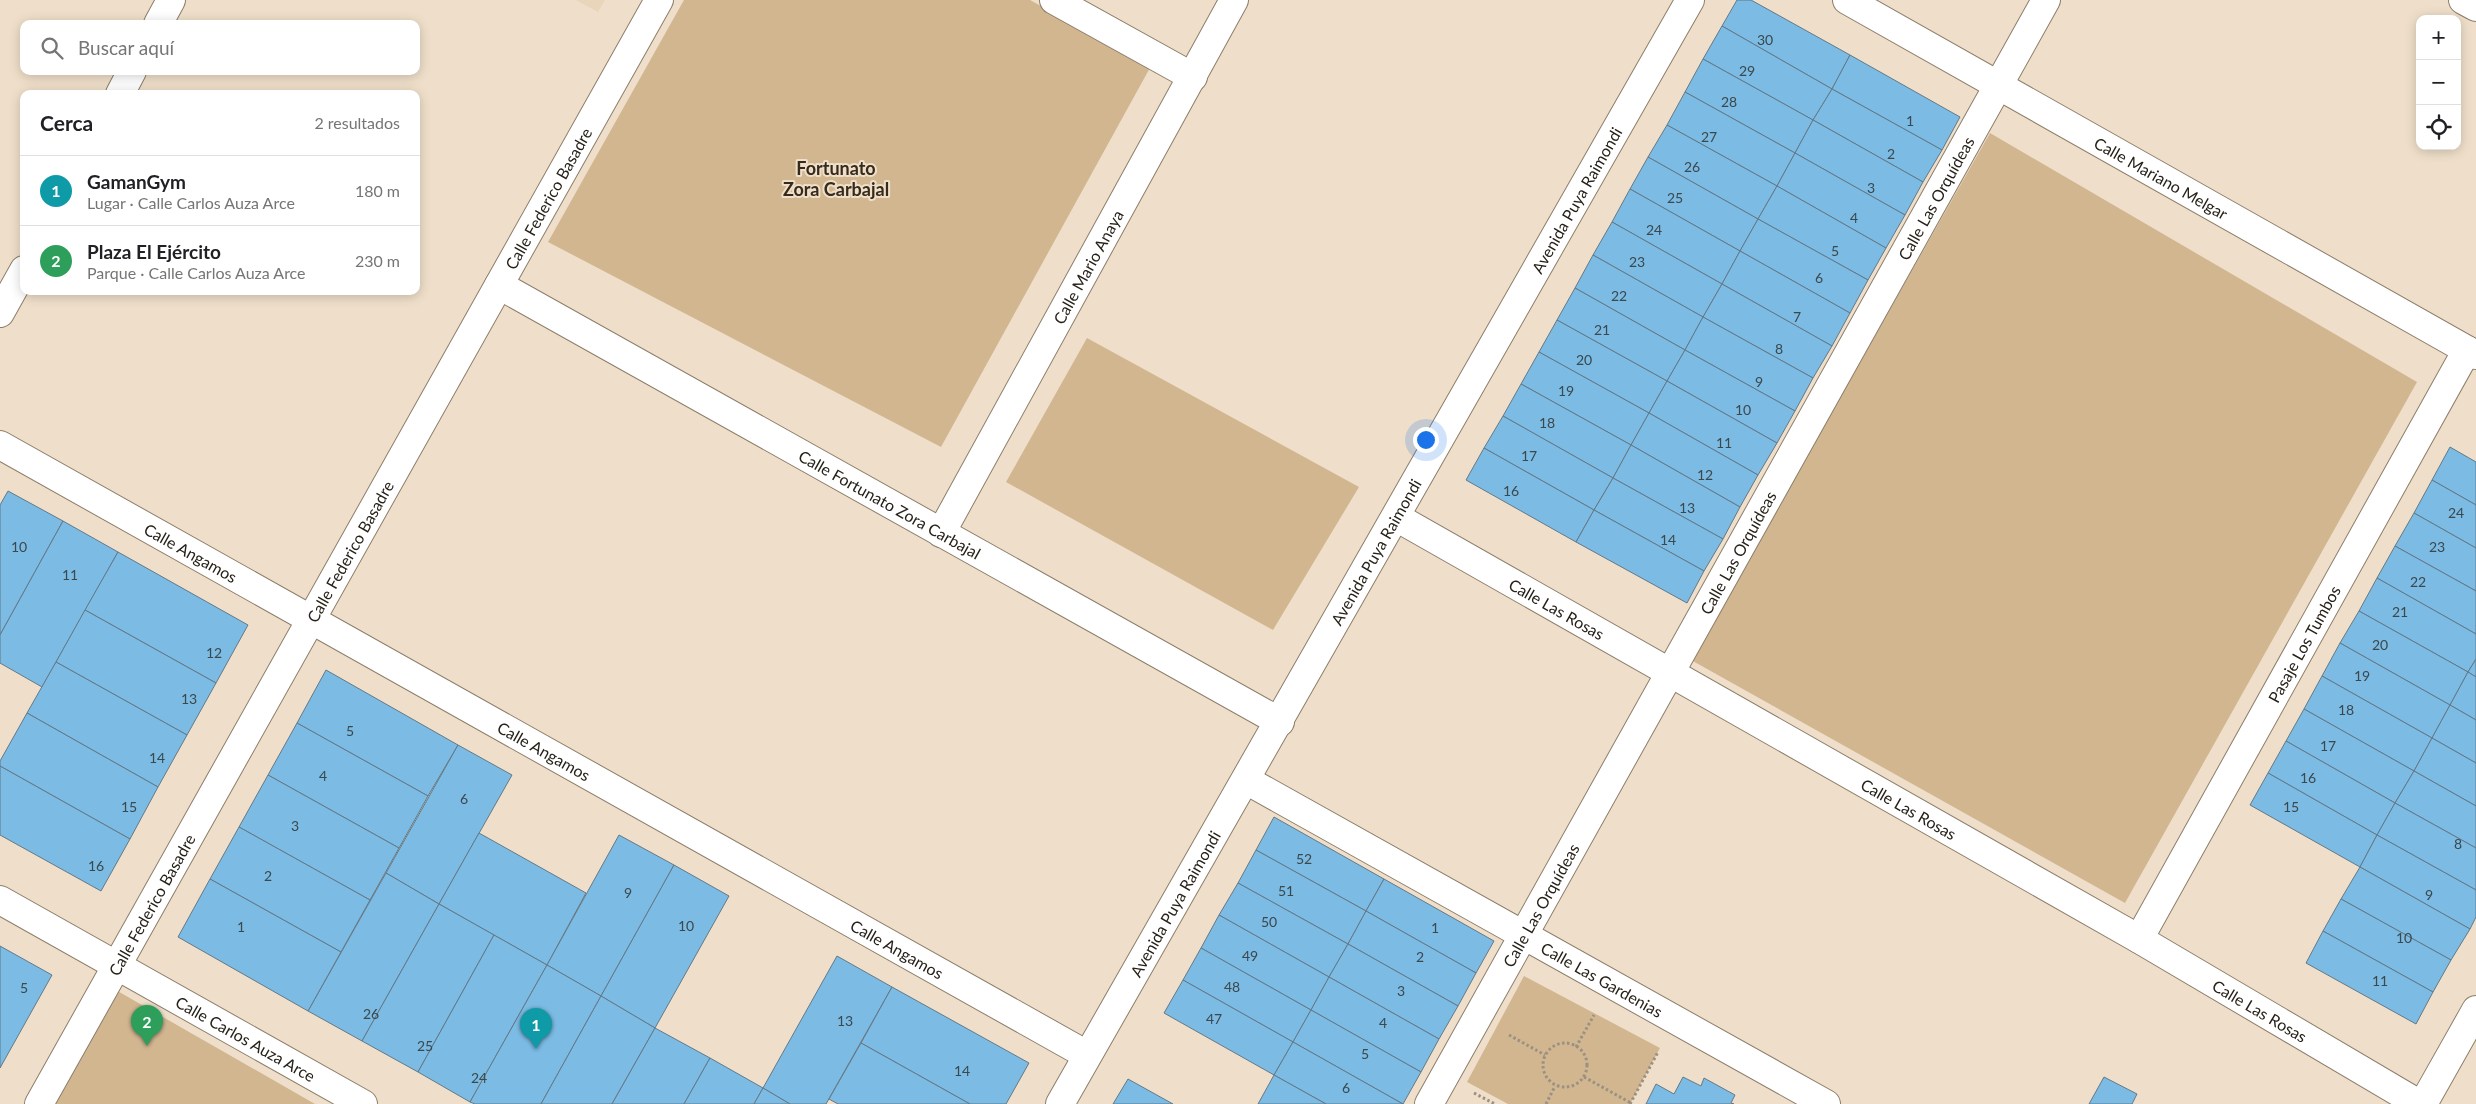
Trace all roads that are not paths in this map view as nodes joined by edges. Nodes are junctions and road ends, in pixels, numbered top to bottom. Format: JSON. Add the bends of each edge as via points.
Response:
{"nodes":[{"id":1,"x":171,"y":0,"type":"edge"},
{"id":2,"x":659,"y":0,"type":"edge"},
{"id":3,"x":1054,"y":0,"type":"edge"},
{"id":4,"x":1234,"y":0,"type":"edge"},
{"id":5,"x":1690,"y":0,"type":"edge"},
{"id":6,"x":1847,"y":0,"type":"edge"},
{"id":7,"x":2046,"y":0,"type":"edge"},
{"id":8,"x":2463,"y":0,"type":"edge"},
{"id":9,"x":2476,"y":7,"type":"edge"},
{"id":10,"x":160,"y":20,"type":"edge"},
{"id":11,"x":130,"y":75,"type":"edge"},
{"id":12,"x":1193,"y":77,"type":"junction"},
{"id":13,"x":1998,"y":85,"type":"junction"},
{"id":14,"x":122,"y":90,"type":"edge"},
{"id":15,"x":20,"y":277,"type":"edge"},
{"id":16,"x":500,"y":284,"type":"junction"},
{"id":17,"x":0,"y":313,"type":"edge"},
{"id":18,"x":2472,"y":352,"type":"edge"},
{"id":19,"x":0,"y":446,"type":"edge"},
{"id":20,"x":1396,"y":517,"type":"junction"},
{"id":21,"x":941,"y":533,"type":"junction"},
{"id":22,"x":311,"y":620,"type":"junction"},
{"id":23,"x":1670,"y":672,"type":"junction"},
{"id":24,"x":1280,"y":722,"type":"junction"},
{"id":25,"x":1246,"y":780,"type":"junction"},
{"id":26,"x":0,"y":900,"type":"edge"},
{"id":27,"x":1523,"y":935,"type":"junction"},
{"id":28,"x":2139,"y":939,"type":"junction"},
{"id":29,"x":116,"y":966,"type":"junction"},
{"id":30,"x":2476,"y":1010,"type":"edge"},
{"id":31,"x":1087,"y":1055,"type":"junction"},
{"id":32,"x":39,"y":1104,"type":"edge"},
{"id":33,"x":362,"y":1104,"type":"edge"},
{"id":34,"x":1060,"y":1104,"type":"edge"},
{"id":35,"x":1429,"y":1104,"type":"edge"},
{"id":36,"x":1826,"y":1104,"type":"edge"},
{"id":37,"x":2421,"y":1104,"type":"edge"}],
"edges":[{"from":1,"to":10,"type":"street"},
{"from":2,"to":16,"type":"street","name":"Calle Federico Basadre"},
{"from":3,"to":12,"type":"street"},
{"from":4,"to":12,"type":"street","name":"Calle Mario Anaya"},
{"from":5,"to":20,"type":"street","name":"Avenida Puya Raimondi"},
{"from":6,"to":13,"type":"street","name":"Calle Mariano Melgar"},
{"from":7,"to":13,"type":"street","name":"Calle Las Orquídeas"},
{"from":8,"to":9,"type":"street"},
{"from":11,"to":14,"type":"street"},
{"from":12,"to":21,"type":"street","name":"Calle Mario Anaya"},
{"from":13,"to":18,"type":"street","name":"Calle Mariano Melgar"},
{"from":13,"to":23,"type":"street","name":"Calle Las Orquídeas"},
{"from":15,"to":17,"type":"street"},
{"from":16,"to":21,"type":"street","name":"Calle Fortunato Zora Carbajal"},
{"from":16,"to":22,"type":"street","name":"Calle Federico Basadre"},
{"from":18,"to":28,"type":"street","name":"Pasaje Los Tumbos"},
{"from":19,"to":22,"type":"street","name":"Calle Angamos"},
{"from":20,"to":23,"type":"street","name":"Calle Las Rosas"},
{"from":20,"to":24,"type":"street","name":"Avenida Puya Raimondi"},
{"from":21,"to":24,"type":"street","name":"Calle Fortunato Zora Carbajal"},
{"from":22,"to":29,"type":"street","name":"Calle Federico Basadre"},
{"from":22,"to":31,"type":"street","name":"Calle Angamos"},
{"from":23,"to":27,"type":"street","name":"Calle Las Orquídeas"},
{"from":23,"to":28,"type":"street","name":"Calle Las Rosas"},
{"from":24,"to":25,"type":"street","name":"Avenida Puya Raimondi"},
{"from":25,"to":27,"type":"street","name":"Calle Las Gardenias"},
{"from":25,"to":31,"type":"street","name":"Avenida Puya Raimondi"},
{"from":26,"to":29,"type":"street","name":"Calle Carlos Auza Arce"},
{"from":27,"to":35,"type":"street","name":"Calle Las Orquídeas"},
{"from":27,"to":36,"type":"street","name":"Calle Las Gardenias"},
{"from":28,"to":37,"type":"street","name":"Calle Las Rosas"},
{"from":29,"to":32,"type":"street","name":"Calle Federico Basadre"},
{"from":29,"to":33,"type":"street","name":"Calle Carlos Auza Arce"},
{"from":30,"to":37,"type":"street"},
{"from":31,"to":34,"type":"street","name":"Avenida Puya Raimondi"}]}
